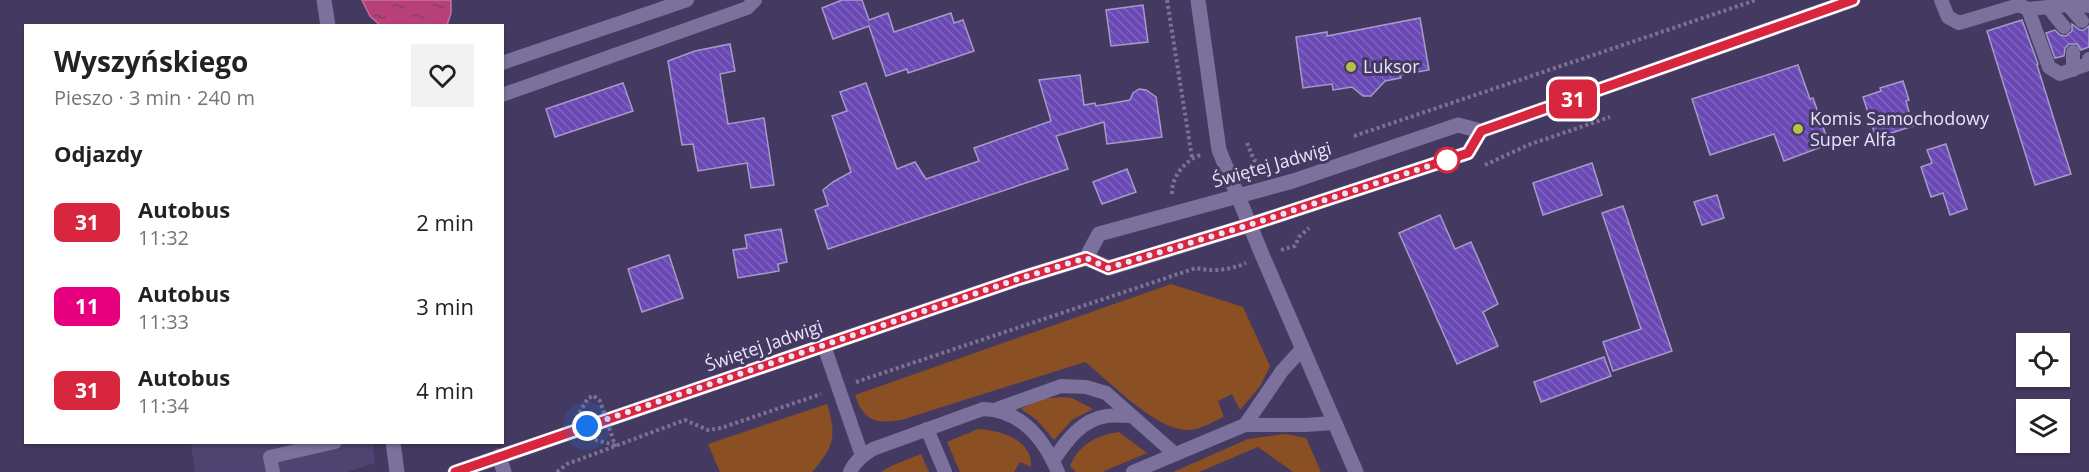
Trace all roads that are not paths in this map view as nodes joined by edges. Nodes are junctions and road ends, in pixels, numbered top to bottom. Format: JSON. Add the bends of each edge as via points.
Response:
{"nodes":[{"id":1,"x":324,"y":0,"type":"edge"},
{"id":2,"x":687,"y":0,"type":"edge"},
{"id":3,"x":755,"y":0,"type":"edge"},
{"id":4,"x":1198,"y":0,"type":"edge"},
{"id":5,"x":1853,"y":0,"type":"edge"},
{"id":6,"x":1941,"y":0,"type":"edge"},
{"id":7,"x":2068,"y":5,"type":"junction"},
{"id":8,"x":2089,"y":6,"type":"edge"},
{"id":9,"x":2048,"y":7,"type":"junction"},
{"id":10,"x":2028,"y":9,"type":"junction"},
{"id":11,"x":2082,"y":21,"type":"dead end"},
{"id":12,"x":328,"y":24,"type":"edge"},
{"id":13,"x":2064,"y":27,"type":"dead end"},
{"id":14,"x":2073,"y":52,"type":"dead end"},
{"id":15,"x":504,"y":62,"type":"edge"},
{"id":16,"x":2089,"y":62,"type":"edge"},
{"id":17,"x":2073,"y":70,"type":"junction"},
{"id":18,"x":504,"y":93,"type":"edge"},
{"id":19,"x":1481,"y":131,"type":"junction"},
{"id":20,"x":1237,"y":196,"type":"junction"},
{"id":21,"x":1249,"y":225,"type":"junction"},
{"id":22,"x":1086,"y":258,"type":"junction"},
{"id":23,"x":824,"y":346,"type":"junction"},
{"id":24,"x":1302,"y":349,"type":"junction"},
{"id":25,"x":997,"y":409,"type":"junction"},
{"id":26,"x":1132,"y":416,"type":"junction"},
{"id":27,"x":1334,"y":423,"type":"junction"},
{"id":28,"x":1245,"y":424,"type":"junction"},
{"id":29,"x":927,"y":429,"type":"junction"},
{"id":30,"x":326,"y":444,"type":"edge"},
{"id":31,"x":393,"y":444,"type":"edge"},
{"id":32,"x":1174,"y":454,"type":"junction"},
{"id":33,"x":499,"y":456,"type":"junction"},
{"id":34,"x":862,"y":456,"type":"junction"},
{"id":35,"x":1055,"y":466,"type":"edge"},
{"id":36,"x":273,"y":472,"type":"edge"},
{"id":37,"x":397,"y":472,"type":"edge"},
{"id":38,"x":455,"y":472,"type":"edge"},
{"id":39,"x":504,"y":472,"type":"edge"},
{"id":40,"x":850,"y":472,"type":"edge"},
{"id":41,"x":945,"y":472,"type":"edge"},
{"id":42,"x":1133,"y":472,"type":"edge"},
{"id":43,"x":1356,"y":472,"type":"edge"}],
"edges":[{"from":1,"to":12,"type":"main road"},
{"from":2,"to":15,"type":"lane"},
{"from":3,"to":18,"type":"lane","via":[[747,8]]},
{"from":4,"to":20,"type":"main road","via":[[1219,150]]},
{"from":5,"to":19,"type":"main road","name":"Świętej Jadwigi"},
{"from":6,"to":10,"type":"lane","via":[[1948,18],[1959,23],[2019,5]]},
{"from":7,"to":8,"type":"lane"},
{"from":7,"to":9,"type":"lane"},
{"from":7,"to":11,"type":"lane"},
{"from":9,"to":10,"type":"lane"},
{"from":9,"to":13,"type":"lane"},
{"from":10,"to":17,"type":"lane","via":[[2049,67],[2060,74]]},
{"from":14,"to":17,"type":"lane"},
{"from":16,"to":17,"type":"lane"},
{"from":19,"to":20,"type":"main road","name":"Świętej Jadwigi","via":[[1458,125]]},
{"from":19,"to":21,"type":"main road","via":[[1468,153]]},
{"from":20,"to":21,"type":"main road"},
{"from":20,"to":22,"type":"main road","name":"Świętej Jadwigi","via":[[1099,234]]},
{"from":21,"to":22,"type":"main road","via":[[1108,268]]},
{"from":21,"to":24,"type":"main road"},
{"from":22,"to":23,"type":"main road","name":"Świętej Jadwigi"},
{"from":23,"to":33,"type":"main road","name":"Świętej Jadwigi"},
{"from":23,"to":34,"type":"lane"},
{"from":24,"to":27,"type":"main road"},
{"from":24,"to":28,"type":"lane"},
{"from":25,"to":26,"type":"lane","via":[[1061,386],[1086,387],[1106,393]]},
{"from":25,"to":29,"type":"lane","via":[[983,409]]},
{"from":25,"to":35,"type":"lane","via":[[1022,420],[1049,452]]},
{"from":26,"to":32,"type":"lane"},
{"from":26,"to":35,"type":"lane","via":[[1106,416],[1077,429]]},
{"from":27,"to":28,"type":"lane"},
{"from":27,"to":43,"type":"main road"},
{"from":28,"to":32,"type":"lane"},
{"from":29,"to":34,"type":"lane"},
{"from":29,"to":41,"type":"lane"},
{"from":30,"to":36,"type":"lane","via":[[270,457]]},
{"from":31,"to":37,"type":"main road"},
{"from":32,"to":42,"type":"lane"},
{"from":33,"to":38,"type":"main road","name":"Świętej Jadwigi"},
{"from":33,"to":39,"type":"main road"},
{"from":34,"to":40,"type":"lane"}]}
